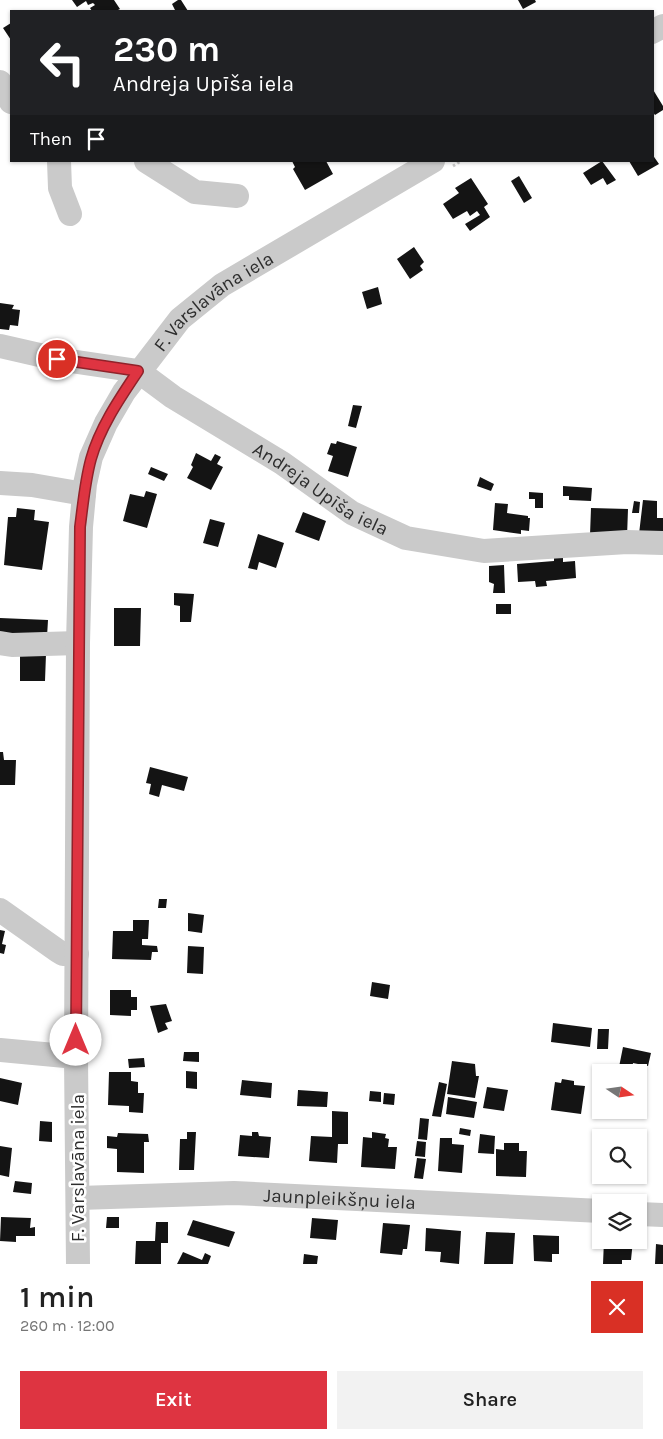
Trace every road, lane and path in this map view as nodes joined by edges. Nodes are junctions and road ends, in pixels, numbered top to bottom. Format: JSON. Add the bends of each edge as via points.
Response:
{"nodes":[{"id":1,"x":0,"y":82,"type":"edge"},
{"id":2,"x":10,"y":100,"type":"edge"},
{"id":3,"x":59,"y":162,"type":"edge"},
{"id":4,"x":148,"y":162,"type":"edge"},
{"id":5,"x":457,"y":162,"type":"edge"},
{"id":6,"x":439,"y":166,"type":"edge"},
{"id":7,"x":237,"y":196,"type":"dead end"},
{"id":8,"x":70,"y":214,"type":"dead end"},
{"id":9,"x":0,"y":346,"type":"edge"},
{"id":10,"x":138,"y":371,"type":"junction"},
{"id":11,"x":0,"y":483,"type":"edge"},
{"id":12,"x":84,"y":494,"type":"junction"},
{"id":13,"x":663,"y":543,"type":"edge"},
{"id":14,"x":0,"y":643,"type":"edge"},
{"id":15,"x":78,"y":643,"type":"junction"},
{"id":16,"x":0,"y":910,"type":"edge"},
{"id":17,"x":77,"y":954,"type":"junction"},
{"id":18,"x":0,"y":1050,"type":"edge"},
{"id":19,"x":76,"y":1057,"type":"junction"},
{"id":20,"x":79,"y":1198,"type":"junction"},
{"id":21,"x":592,"y":1210,"type":"edge"},
{"id":22,"x":647,"y":1214,"type":"edge"},
{"id":23,"x":663,"y":1215,"type":"edge"},
{"id":24,"x":78,"y":1264,"type":"edge"}],
"edges":[{"from":1,"to":2,"type":"street"},
{"from":3,"to":8,"type":"street","via":[[60,188]]},
{"from":4,"to":7,"type":"street","via":[[195,192]]},
{"from":5,"to":6,"type":"path"},
{"from":6,"to":10,"type":"street","name":"F. Varslavāna iela","via":[[222,285],[180,320]]},
{"from":9,"to":10,"type":"street","name":"Andreja Upīša iela","via":[[57,359]]},
{"from":10,"to":12,"type":"street","name":"F. Varslavāna iela","via":[[106,423],[91,457]]},
{"from":10,"to":13,"type":"street","name":"Andreja Upīša iela","via":[[173,397],[282,463],[352,513],[406,538],[484,551],[627,542]]},
{"from":11,"to":12,"type":"street"},
{"from":12,"to":15,"type":"street","name":"F. Varslavāna iela","via":[[80,527]]},
{"from":14,"to":15,"type":"street"},
{"from":15,"to":17,"type":"street","name":"F. Varslavāna iela"},
{"from":16,"to":17,"type":"street","via":[[58,951]]},
{"from":17,"to":19,"type":"street","name":"F. Varslavāna iela"},
{"from":18,"to":19,"type":"street"},
{"from":19,"to":20,"type":"street","name":"F. Varslavāna iela"},
{"from":20,"to":21,"type":"street","name":"Jaunpleikšņu iela","via":[[234,1193]]},
{"from":20,"to":24,"type":"street","name":"F. Varslavāna iela"},
{"from":22,"to":23,"type":"street"}]}
